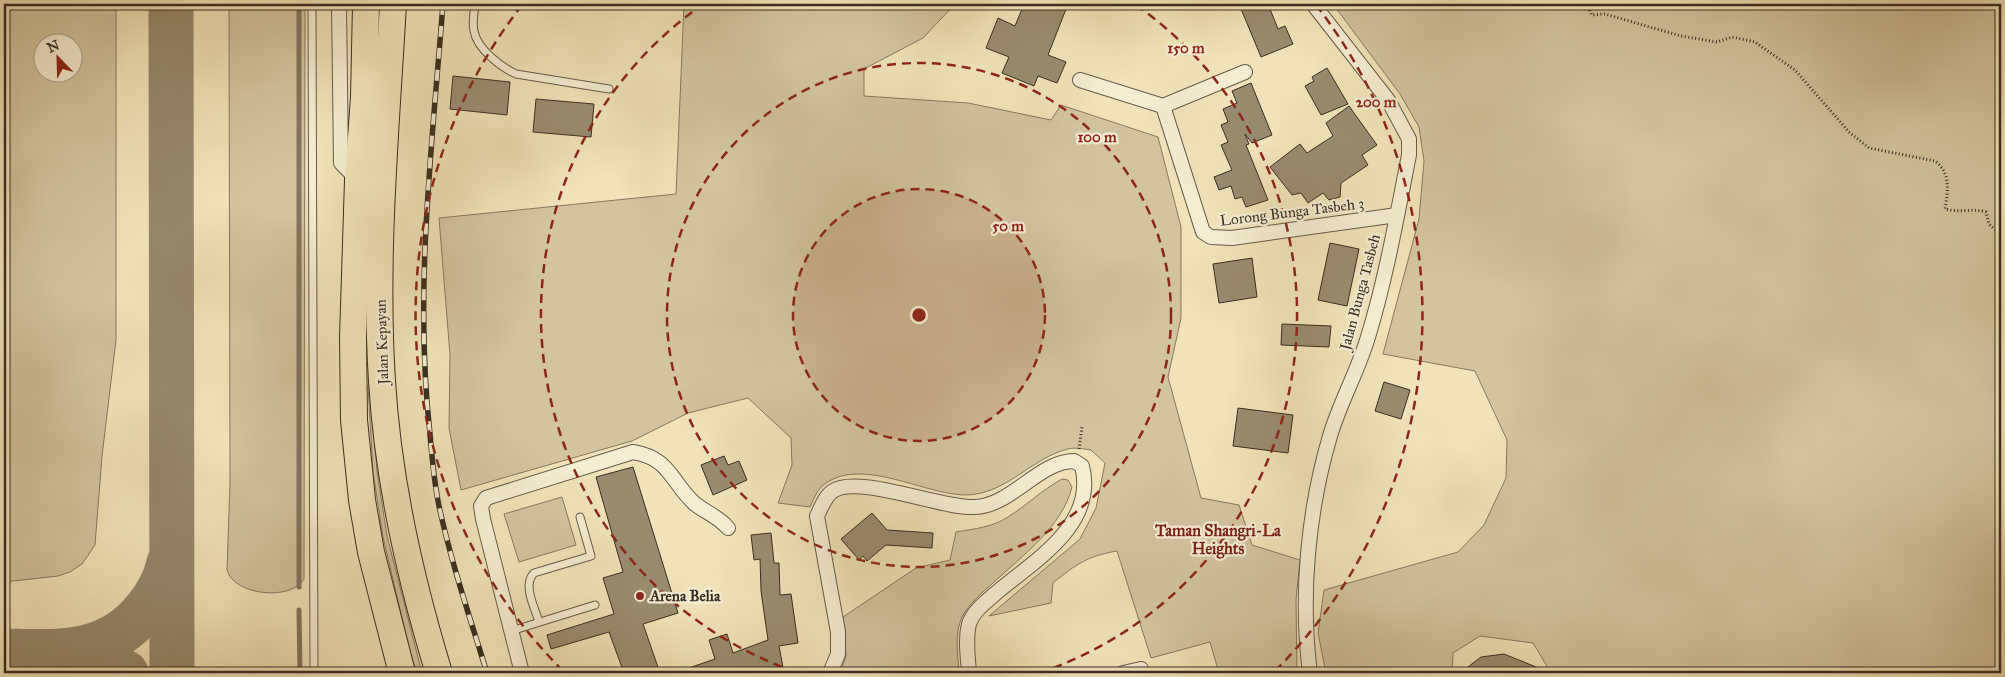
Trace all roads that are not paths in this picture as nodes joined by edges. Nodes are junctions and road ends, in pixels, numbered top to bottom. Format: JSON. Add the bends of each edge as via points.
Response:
{"nodes":[{"id":1,"x":312,"y":4,"type":"edge"},
{"id":2,"x":339,"y":4,"type":"edge"},
{"id":3,"x":366,"y":4,"type":"edge"},
{"id":4,"x":392,"y":4,"type":"edge"},
{"id":5,"x":475,"y":4,"type":"edge"},
{"id":6,"x":1313,"y":4,"type":"edge"},
{"id":7,"x":1245,"y":72,"type":"dead end"},
{"id":8,"x":1080,"y":80,"type":"dead end"},
{"id":9,"x":609,"y":89,"type":"dead end"},
{"id":10,"x":1163,"y":106,"type":"junction"},
{"id":11,"x":358,"y":180,"type":"junction"},
{"id":12,"x":1397,"y":215,"type":"junction"},
{"id":13,"x":580,"y":517,"type":"dead end"},
{"id":14,"x":728,"y":528,"type":"dead end"},
{"id":15,"x":595,"y":605,"type":"dead end"},
{"id":16,"x":539,"y":622,"type":"junction"},
{"id":17,"x":510,"y":631,"type":"junction"},
{"id":18,"x":1142,"y":669,"type":"dead end"},
{"id":19,"x":314,"y":673,"type":"edge"},
{"id":20,"x":402,"y":673,"type":"edge"},
{"id":21,"x":439,"y":673,"type":"edge"},
{"id":22,"x":522,"y":673,"type":"edge"},
{"id":23,"x":830,"y":673,"type":"edge"},
{"id":24,"x":969,"y":673,"type":"edge"},
{"id":25,"x":1123,"y":673,"type":"edge"},
{"id":26,"x":1310,"y":673,"type":"edge"}],
"edges":[{"from":1,"to":19,"type":"lane"},
{"from":2,"to":11,"type":"street","via":[[341,163]]},
{"from":3,"to":11,"type":"highway","name":"Jalan Kepayan"},
{"from":4,"to":21,"type":"highway","name":"Jalan Kepayan","via":[[382,228],[382,381],[403,539],[420,612]]},
{"from":5,"to":9,"type":"lane","via":[[473,25],[478,42],[506,69],[516,74]]},
{"from":6,"to":12,"type":"street","name":"Jalan Bunga Tasbeh","via":[[1388,100],[1409,139]]},
{"from":7,"to":10,"type":"street"},
{"from":8,"to":10,"type":"street"},
{"from":10,"to":12,"type":"street","name":"Lorong Bunga Tasbeh 3","via":[[1199,224],[1211,237],[1232,238]]},
{"from":11,"to":20,"type":"highway","name":"Jalan Kepayan","via":[[354,420],[371,552]]},
{"from":12,"to":26,"type":"street","name":"Jalan Bunga Tasbeh","via":[[1368,338],[1330,437],[1313,511],[1307,592]]},
{"from":13,"to":16,"type":"lane","via":[[591,556],[530,578],[528,584]]},
{"from":14,"to":17,"type":"street","via":[[719,517],[707,513],[692,501],[676,479],[649,454],[633,452],[486,498],[481,506],[482,518]]},
{"from":15,"to":16,"type":"lane"},
{"from":16,"to":17,"type":"lane"},
{"from":17,"to":22,"type":"street"},
{"from":18,"to":25,"type":"street"},
{"from":23,"to":24,"type":"street","via":[[838,654],[838,632],[817,516],[833,490],[860,486],[976,507],[989,505],[1055,465],[1074,460],[1082,466],[1086,482],[1083,501],[1072,524],[1055,543],[979,608],[970,622],[967,639]]}]}
